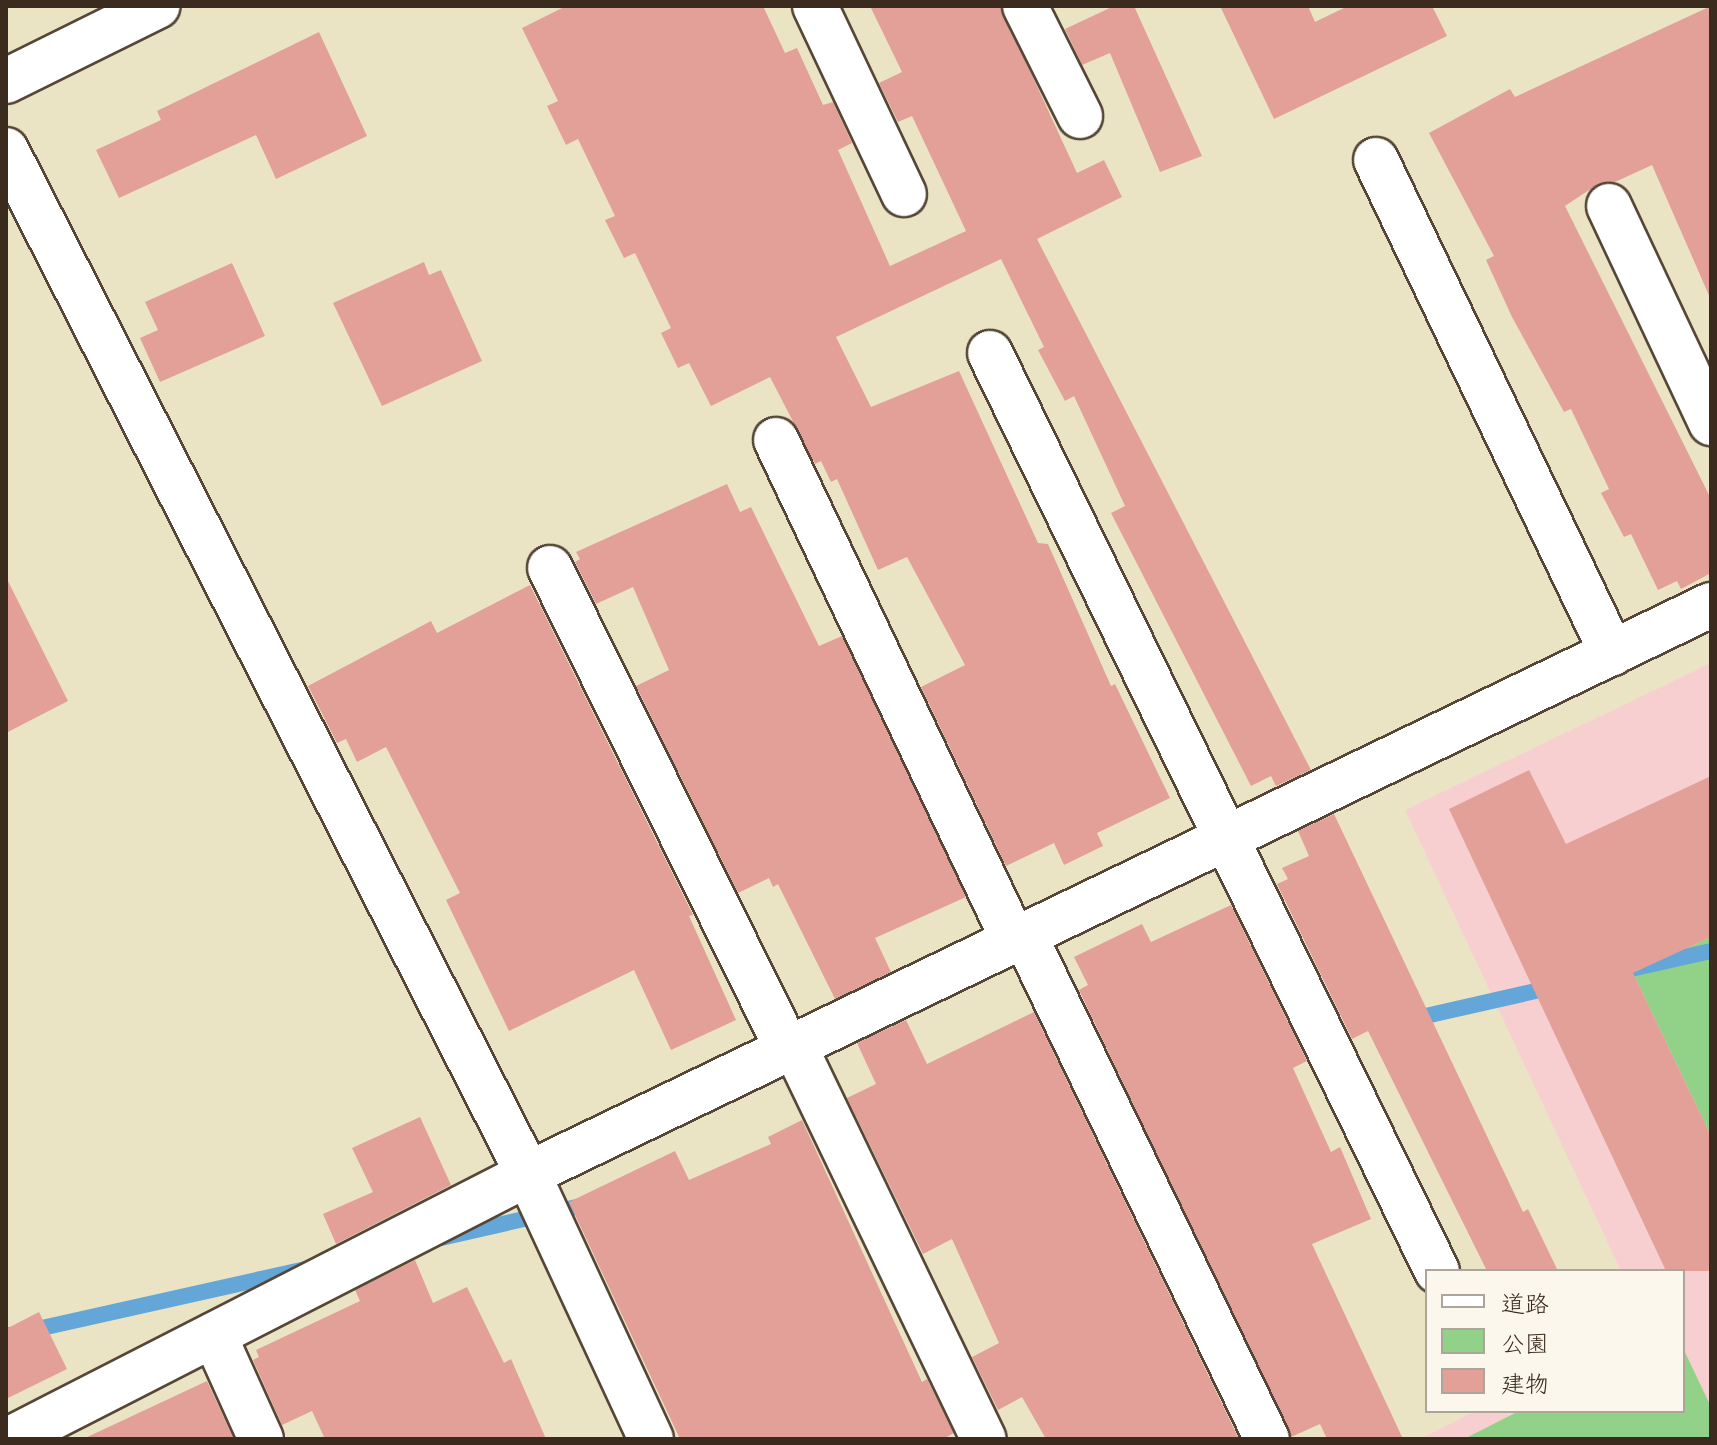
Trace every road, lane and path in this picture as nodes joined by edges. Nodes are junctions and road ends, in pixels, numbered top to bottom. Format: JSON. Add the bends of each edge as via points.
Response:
{"nodes":[{"id":1,"x":158,"y":6,"type":"edge"},
{"id":2,"x":815,"y":6,"type":"edge"},
{"id":3,"x":1025,"y":6,"type":"edge"},
{"id":4,"x":6,"y":81,"type":"edge"},
{"id":5,"x":1080,"y":116,"type":"dead end"},
{"id":6,"x":6,"y":150,"type":"edge"},
{"id":7,"x":1376,"y":160,"type":"dead end"},
{"id":8,"x":904,"y":194,"type":"dead end"},
{"id":9,"x":1609,"y":206,"type":"dead end"},
{"id":10,"x":990,"y":353,"type":"dead end"},
{"id":11,"x":1711,"y":423,"type":"edge"},
{"id":12,"x":776,"y":440,"type":"dead end"},
{"id":13,"x":550,"y":568,"type":"dead end"},
{"id":14,"x":1711,"y":605,"type":"edge"},
{"id":15,"x":1612,"y":653,"type":"junction"},
{"id":16,"x":1224,"y":840,"type":"junction"},
{"id":17,"x":1020,"y":938,"type":"junction"},
{"id":18,"x":791,"y":1048,"type":"junction"},
{"id":19,"x":528,"y":1174,"type":"junction"},
{"id":20,"x":1436,"y":1269,"type":"edge"},
{"id":21,"x":214,"y":1335,"type":"junction"},
{"id":22,"x":10,"y":1439,"type":"edge"},
{"id":23,"x":261,"y":1439,"type":"edge"},
{"id":24,"x":651,"y":1439,"type":"edge"},
{"id":25,"x":984,"y":1439,"type":"edge"},
{"id":26,"x":1267,"y":1439,"type":"edge"}],
"edges":[{"from":1,"to":4,"type":"street"},
{"from":2,"to":8,"type":"street"},
{"from":3,"to":5,"type":"street"},
{"from":6,"to":19,"type":"street"},
{"from":7,"to":15,"type":"street"},
{"from":9,"to":11,"type":"street"},
{"from":10,"to":16,"type":"street"},
{"from":12,"to":17,"type":"street"},
{"from":13,"to":18,"type":"street"},
{"from":14,"to":15,"type":"street"},
{"from":15,"to":16,"type":"street"},
{"from":16,"to":17,"type":"street"},
{"from":16,"to":20,"type":"street"},
{"from":17,"to":18,"type":"street"},
{"from":17,"to":26,"type":"street"},
{"from":18,"to":19,"type":"street"},
{"from":18,"to":25,"type":"street"},
{"from":19,"to":21,"type":"street"},
{"from":19,"to":24,"type":"street"},
{"from":21,"to":22,"type":"street"},
{"from":21,"to":23,"type":"street"}]}
